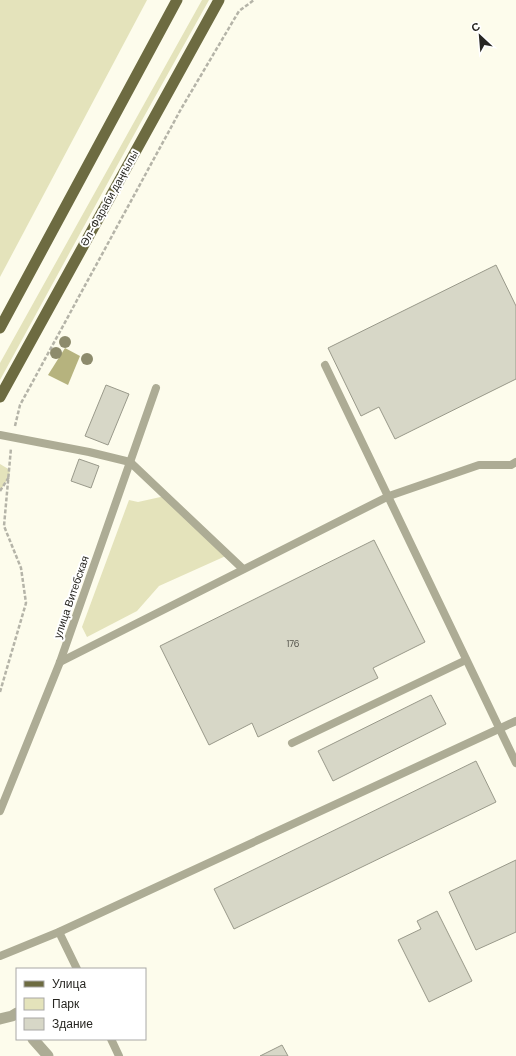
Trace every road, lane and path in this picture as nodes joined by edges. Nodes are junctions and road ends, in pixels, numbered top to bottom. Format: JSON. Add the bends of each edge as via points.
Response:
{"nodes":[{"id":1,"x":177,"y":0,"type":"edge"},
{"id":2,"x":219,"y":0,"type":"edge"},
{"id":3,"x":254,"y":0,"type":"edge"},
{"id":4,"x":0,"y":328,"type":"edge"},
{"id":5,"x":325,"y":365,"type":"dead end"},
{"id":6,"x":156,"y":388,"type":"dead end"},
{"id":7,"x":0,"y":397,"type":"edge"},
{"id":8,"x":0,"y":434,"type":"edge"},
{"id":9,"x":12,"y":436,"type":"junction"},
{"id":10,"x":130,"y":462,"type":"junction"},
{"id":11,"x":516,"y":462,"type":"edge"},
{"id":12,"x":9,"y":477,"type":"junction"},
{"id":13,"x":0,"y":491,"type":"edge"},
{"id":14,"x":389,"y":496,"type":"junction"},
{"id":15,"x":243,"y":569,"type":"junction"},
{"id":16,"x":466,"y":660,"type":"junction"},
{"id":17,"x":60,"y":662,"type":"junction"},
{"id":18,"x":0,"y":692,"type":"edge"},
{"id":19,"x":516,"y":721,"type":"edge"},
{"id":20,"x":499,"y":729,"type":"junction"},
{"id":21,"x":292,"y":743,"type":"dead end"},
{"id":22,"x":516,"y":763,"type":"edge"},
{"id":23,"x":0,"y":811,"type":"edge"},
{"id":24,"x":59,"y":932,"type":"junction"},
{"id":25,"x":0,"y":956,"type":"edge"},
{"id":26,"x":77,"y":968,"type":"edge"},
{"id":27,"x":15,"y":1017,"type":"edge"},
{"id":28,"x":0,"y":1019,"type":"edge"},
{"id":29,"x":34,"y":1040,"type":"edge"},
{"id":30,"x":111,"y":1040,"type":"edge"},
{"id":31,"x":48,"y":1056,"type":"edge"},
{"id":32,"x":119,"y":1056,"type":"edge"}],
"edges":[{"from":1,"to":4,"type":"main road"},
{"from":2,"to":7,"type":"main road","name":"Әл-Фараби даңғылы"},
{"from":3,"to":9,"type":"path","via":[[239,11],[180,109],[20,405]]},
{"from":5,"to":14,"type":"lane"},
{"from":6,"to":10,"type":"lane","name":"улица Витебская"},
{"from":8,"to":9,"type":"lane"},
{"from":9,"to":10,"type":"lane"},
{"from":9,"to":12,"type":"path"},
{"from":10,"to":15,"type":"lane"},
{"from":10,"to":17,"type":"lane","name":"улица Витебская"},
{"from":11,"to":14,"type":"lane","via":[[479,464]]},
{"from":12,"to":13,"type":"path"},
{"from":12,"to":18,"type":"path","via":[[4,526],[21,568],[26,603]]},
{"from":14,"to":15,"type":"lane"},
{"from":14,"to":16,"type":"lane"},
{"from":15,"to":17,"type":"lane"},
{"from":16,"to":20,"type":"lane"},
{"from":16,"to":21,"type":"lane"},
{"from":17,"to":23,"type":"lane","name":"улица Витебская"},
{"from":19,"to":20,"type":"lane"},
{"from":20,"to":22,"type":"lane"},
{"from":20,"to":24,"type":"lane"},
{"from":24,"to":25,"type":"lane"},
{"from":24,"to":26,"type":"lane"},
{"from":27,"to":28,"type":"street"},
{"from":29,"to":31,"type":"street"},
{"from":30,"to":32,"type":"lane"}]}
